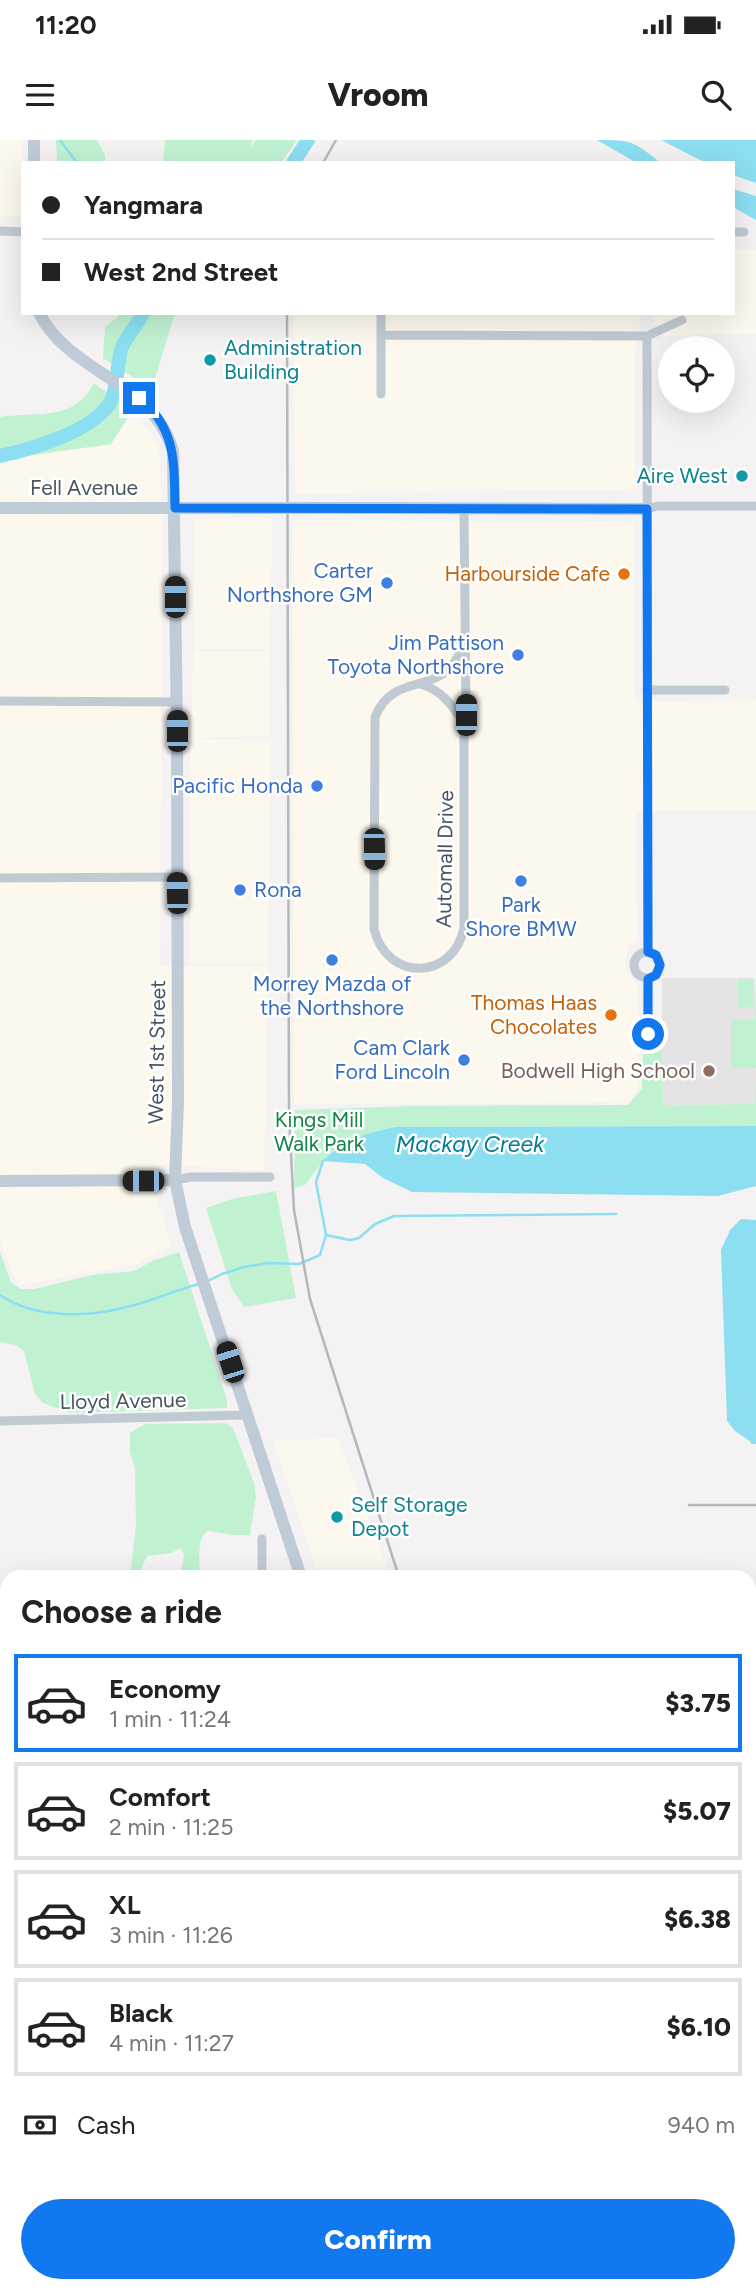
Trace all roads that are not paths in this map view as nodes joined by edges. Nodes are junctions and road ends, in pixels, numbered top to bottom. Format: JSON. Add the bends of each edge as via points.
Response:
{"nodes":[{"id":1,"x":34,"y":140,"type":"edge"},
{"id":2,"x":34,"y":161,"type":"edge"},
{"id":3,"x":0,"y":231,"type":"edge"},
{"id":4,"x":21,"y":232,"type":"edge"},
{"id":5,"x":40,"y":315,"type":"edge"},
{"id":6,"x":381,"y":315,"type":"edge"},
{"id":7,"x":682,"y":320,"type":"dead end"},
{"id":8,"x":381,"y":335,"type":"junction"},
{"id":9,"x":647,"y":337,"type":"junction"},
{"id":10,"x":381,"y":394,"type":"dead end"},
{"id":11,"x":756,"y":506,"type":"edge"},
{"id":12,"x":0,"y":508,"type":"edge"},
{"id":13,"x":175,"y":508,"type":"junction"},
{"id":14,"x":464,"y":508,"type":"junction"},
{"id":15,"x":647,"y":509,"type":"junction"},
{"id":16,"x":464,"y":642,"type":"junction"},
{"id":17,"x":421,"y":684,"type":"junction"},
{"id":18,"x":648,"y":690,"type":"junction"},
{"id":19,"x":725,"y":690,"type":"dead end"},
{"id":20,"x":0,"y":701,"type":"edge"},
{"id":21,"x":177,"y":702,"type":"junction"},
{"id":22,"x":464,"y":723,"type":"junction"},
{"id":23,"x":177,"y":877,"type":"junction"},
{"id":24,"x":0,"y":878,"type":"edge"},
{"id":25,"x":648,"y":952,"type":"junction"},
{"id":26,"x":648,"y":979,"type":"junction"},
{"id":27,"x":648,"y":1034,"type":"dead end"},
{"id":28,"x":270,"y":1177,"type":"dead end"},
{"id":29,"x":175,"y":1180,"type":"junction"},
{"id":30,"x":0,"y":1181,"type":"edge"},
{"id":31,"x":247,"y":1415,"type":"junction"},
{"id":32,"x":0,"y":1421,"type":"edge"},
{"id":33,"x":262,"y":1539,"type":"dead end"},
{"id":34,"x":262,"y":1570,"type":"edge"},
{"id":35,"x":299,"y":1570,"type":"edge"}],
"edges":[{"from":1,"to":2,"type":"main road"},
{"from":3,"to":4,"type":"street"},
{"from":5,"to":13,"type":"main road","name":"West 1st Street","via":[[55,336],[154,412],[171,443]]},
{"from":6,"to":8,"type":"street"},
{"from":7,"to":9,"type":"street"},
{"from":8,"to":9,"type":"street"},
{"from":8,"to":10,"type":"street"},
{"from":9,"to":15,"type":"street"},
{"from":11,"to":15,"type":"street","name":"Fell Avenue"},
{"from":12,"to":13,"type":"main road","name":"Fell Avenue"},
{"from":13,"to":14,"type":"main road","name":"Fell Avenue","bridge":true},
{"from":13,"to":21,"type":"main road","name":"West 1st Street"},
{"from":14,"to":15,"type":"main road","name":"Fell Avenue"},
{"from":14,"to":16,"type":"street","name":"Automall Drive"},
{"from":15,"to":18,"type":"street"},
{"from":16,"to":17,"type":"street","name":"Automall Drive","via":[[449,670]]},
{"from":16,"to":22,"type":"street","name":"Automall Drive"},
{"from":17,"to":22,"type":"street","via":[[445,697]]},
{"from":17,"to":22,"type":"street","name":"Automall Drive","via":[[393,692],[379,708],[374,727],[374,929],[388,956],[412,968],[444,961],[462,937]]},
{"from":18,"to":19,"type":"street"},
{"from":18,"to":25,"type":"street"},
{"from":20,"to":21,"type":"street"},
{"from":21,"to":23,"type":"main road","name":"West 1st Street"},
{"from":23,"to":24,"type":"street"},
{"from":23,"to":29,"type":"main road","name":"West 1st Street"},
{"from":25,"to":26,"type":"street","via":[[656,955],[660,965]]},
{"from":25,"to":26,"type":"street","via":[[640,954],[634,964],[638,975]]},
{"from":26,"to":27,"type":"street"},
{"from":28,"to":29,"type":"street"},
{"from":29,"to":30,"type":"main road"},
{"from":29,"to":31,"type":"main road","name":"West 1st Street","via":[[185,1227]]},
{"from":31,"to":32,"type":"street","name":"Lloyd Avenue"},
{"from":31,"to":35,"type":"main road","name":"West 1st Street"},
{"from":33,"to":34,"type":"street"}]}
